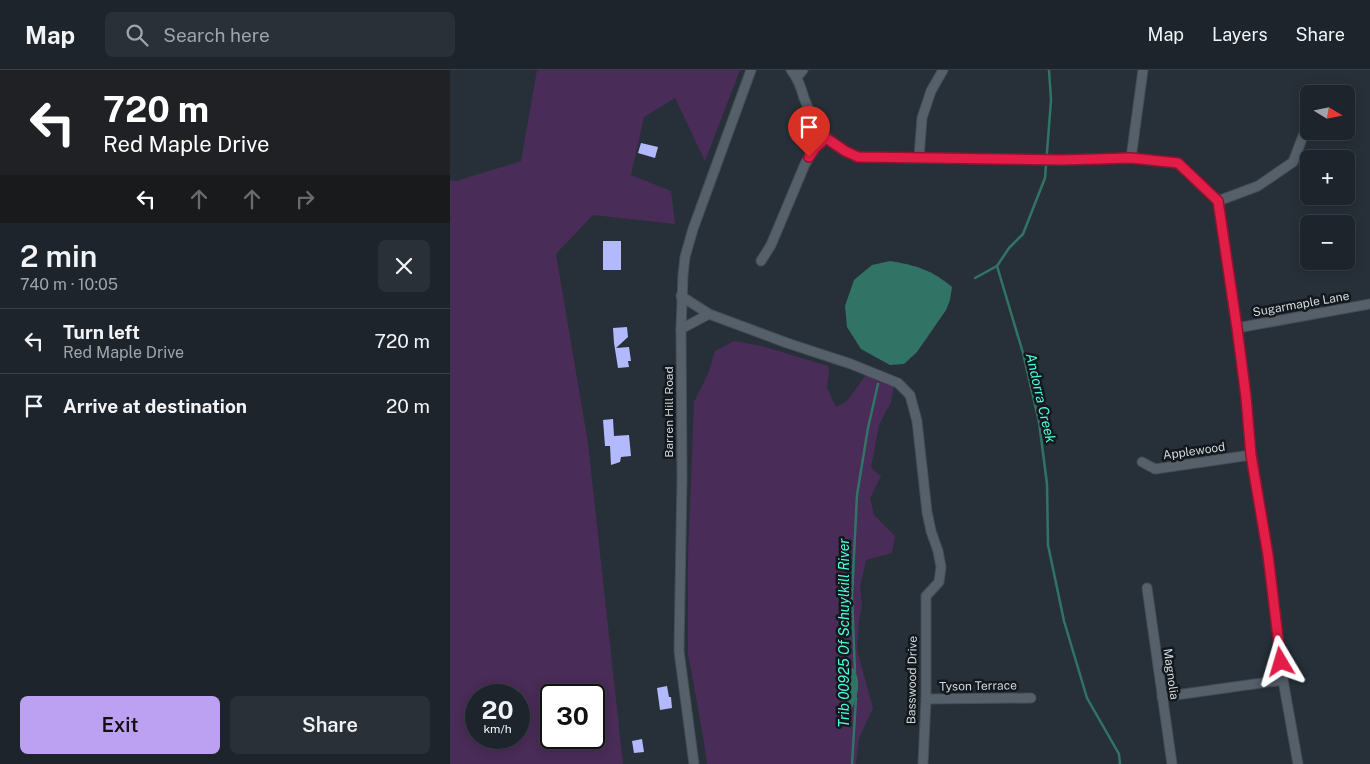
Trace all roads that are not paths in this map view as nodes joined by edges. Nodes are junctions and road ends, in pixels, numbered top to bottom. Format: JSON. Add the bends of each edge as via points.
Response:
{"nodes":[{"id":1,"x":751,"y":70,"type":"edge"},
{"id":2,"x":803,"y":70,"type":"edge"},
{"id":3,"x":943,"y":70,"type":"edge"},
{"id":4,"x":1143,"y":70,"type":"edge"},
{"id":5,"x":794,"y":74,"type":"edge"},
{"id":6,"x":826,"y":138,"type":"junction"},
{"id":7,"x":1301,"y":140,"type":"edge"},
{"id":8,"x":919,"y":157,"type":"junction"},
{"id":9,"x":1131,"y":158,"type":"junction"},
{"id":10,"x":1218,"y":201,"type":"junction"},
{"id":11,"x":762,"y":261,"type":"dead end"},
{"id":12,"x":681,"y":296,"type":"junction"},
{"id":13,"x":1370,"y":304,"type":"edge"},
{"id":14,"x":708,"y":314,"type":"junction"},
{"id":15,"x":1237,"y":328,"type":"junction"},
{"id":16,"x":681,"y":329,"type":"junction"},
{"id":17,"x":1251,"y":455,"type":"junction"},
{"id":18,"x":1142,"y":462,"type":"dead end"},
{"id":19,"x":1147,"y":588,"type":"dead end"},
{"id":20,"x":1284,"y":680,"type":"junction"},
{"id":21,"x":1162,"y":697,"type":"junction"},
{"id":22,"x":1031,"y":698,"type":"dead end"},
{"id":23,"x":926,"y":699,"type":"junction"},
{"id":24,"x":694,"y":764,"type":"edge"},
{"id":25,"x":922,"y":764,"type":"edge"},
{"id":26,"x":1172,"y":764,"type":"edge"},
{"id":27,"x":1298,"y":764,"type":"edge"}],
"edges":[{"from":1,"to":12,"type":"street","name":"Barren Hill Road","via":[[691,234]]},
{"from":2,"to":5,"type":"street"},
{"from":3,"to":8,"type":"street","via":[[922,118]]},
{"from":4,"to":9,"type":"street"},
{"from":5,"to":6,"type":"street","via":[[812,119]]},
{"from":6,"to":8,"type":"street","via":[[858,157]]},
{"from":6,"to":11,"type":"street","via":[[805,164]]},
{"from":7,"to":10,"type":"street","via":[[1293,162],[1258,186]]},
{"from":8,"to":9,"type":"street"},
{"from":9,"to":10,"type":"street","via":[[1178,163]]},
{"from":10,"to":15,"type":"street"},
{"from":12,"to":14,"type":"street"},
{"from":12,"to":16,"type":"street","name":"Barren Hill Road"},
{"from":13,"to":15,"type":"street","name":"Sugarmaple Lane"},
{"from":14,"to":16,"type":"street"},
{"from":14,"to":23,"type":"street","name":"Basswood Drive","via":[[851,364],[898,383],[910,395],[917,421],[927,512],[941,567],[939,582],[926,596]]},
{"from":15,"to":17,"type":"street"},
{"from":16,"to":24,"type":"street","name":"Barren Hill Road","via":[[679,651]]},
{"from":17,"to":18,"type":"street","name":"Applewood","via":[[1155,469]]},
{"from":17,"to":20,"type":"street"},
{"from":19,"to":21,"type":"street","name":"Magnolia"},
{"from":20,"to":21,"type":"street"},
{"from":20,"to":27,"type":"street"},
{"from":21,"to":26,"type":"street","name":"Magnolia"},
{"from":22,"to":23,"type":"street","name":"Tyson Terrace"},
{"from":23,"to":25,"type":"street","name":"Basswood Drive"}]}
